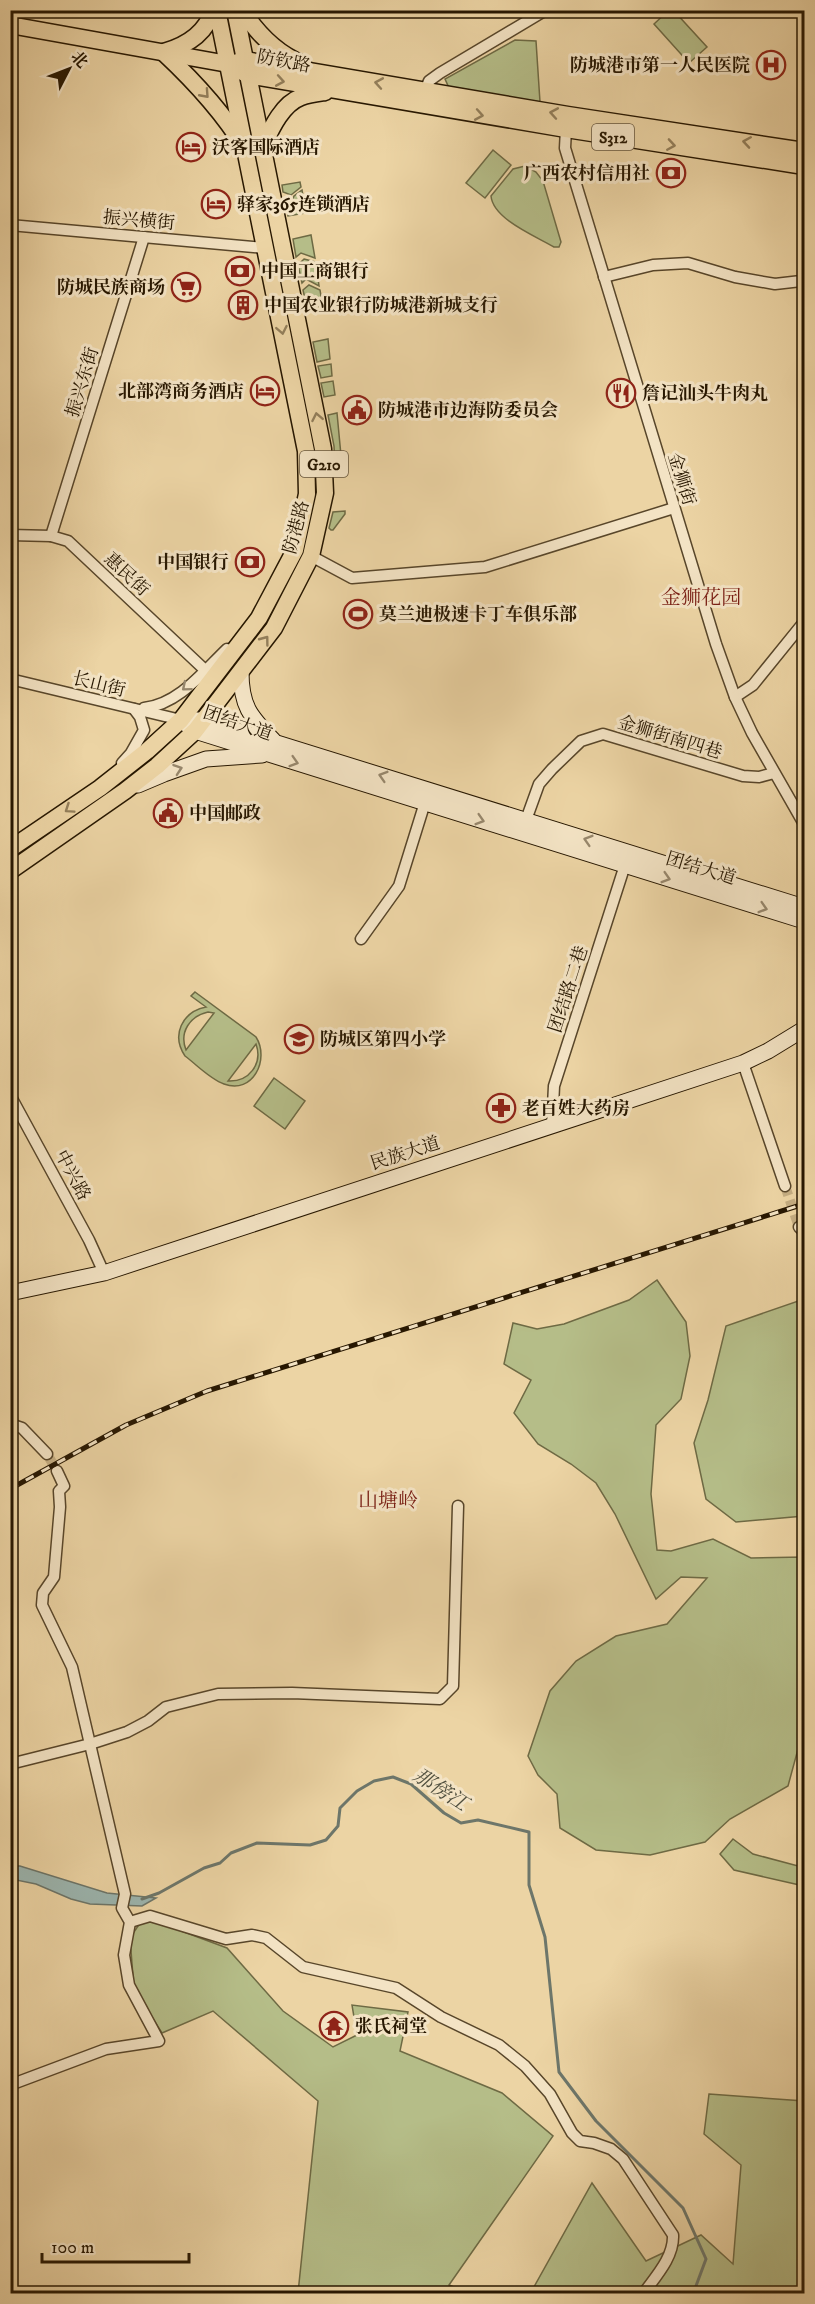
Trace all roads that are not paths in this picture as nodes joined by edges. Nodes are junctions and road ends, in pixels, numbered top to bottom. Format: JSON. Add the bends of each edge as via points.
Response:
{"nodes":[{"id":1,"x":213,"y":10,"type":"edge"},
{"id":2,"x":218,"y":10,"type":"edge"},
{"id":3,"x":235,"y":10,"type":"edge"},
{"id":4,"x":242,"y":10,"type":"edge"},
{"id":5,"x":546,"y":10,"type":"edge"},
{"id":6,"x":11,"y":25,"type":"edge"},
{"id":7,"x":10,"y":48,"type":"edge"},
{"id":8,"x":163,"y":53,"type":"junction"},
{"id":9,"x":228,"y":64,"type":"junction"},
{"id":10,"x":247,"y":68,"type":"junction"},
{"id":11,"x":334,"y":82,"type":"junction"},
{"id":12,"x":422,"y":98,"type":"junction"},
{"id":13,"x":566,"y":129,"type":"junction"},
{"id":14,"x":263,"y":146,"type":"junction"},
{"id":15,"x":245,"y":149,"type":"junction"},
{"id":16,"x":804,"y":151,"type":"edge"},
{"id":17,"x":804,"y":166,"type":"edge"},
{"id":18,"x":10,"y":225,"type":"edge"},
{"id":19,"x":144,"y":237,"type":"junction"},
{"id":20,"x":265,"y":248,"type":"junction"},
{"id":21,"x":604,"y":277,"type":"junction"},
{"id":22,"x":801,"y":281,"type":"dead end"},
{"id":23,"x":674,"y":508,"type":"junction"},
{"id":24,"x":10,"y":535,"type":"edge"},
{"id":25,"x":51,"y":536,"type":"junction"},
{"id":26,"x":311,"y":556,"type":"junction"},
{"id":27,"x":259,"y":618,"type":"junction"},
{"id":28,"x":804,"y":622,"type":"edge"},
{"id":29,"x":205,"y":670,"type":"junction"},
{"id":30,"x":241,"y":672,"type":"junction"},
{"id":31,"x":10,"y":679,"type":"edge"},
{"id":32,"x":735,"y":697,"type":"junction"},
{"id":33,"x":134,"y":709,"type":"junction"},
{"id":34,"x":181,"y":720,"type":"junction"},
{"id":35,"x":199,"y":725,"type":"junction"},
{"id":36,"x":273,"y":748,"type":"junction"},
{"id":37,"x":774,"y":773,"type":"junction"},
{"id":38,"x":100,"y":788,"type":"junction"},
{"id":39,"x":125,"y":791,"type":"junction"},
{"id":40,"x":427,"y":796,"type":"junction"},
{"id":41,"x":526,"y":820,"type":"junction"},
{"id":42,"x":804,"y":824,"type":"edge"},
{"id":43,"x":10,"y":849,"type":"edge"},
{"id":44,"x":625,"y":865,"type":"junction"},
{"id":45,"x":10,"y":871,"type":"edge"},
{"id":46,"x":804,"y":907,"type":"edge"},
{"id":47,"x":804,"y":921,"type":"edge"},
{"id":48,"x":361,"y":939,"type":"dead end"},
{"id":49,"x":804,"y":1029,"type":"edge"},
{"id":50,"x":743,"y":1063,"type":"junction"},
{"id":51,"x":10,"y":1095,"type":"edge"},
{"id":52,"x":552,"y":1126,"type":"junction"},
{"id":53,"x":785,"y":1186,"type":"tunnel mouth"},
{"id":54,"x":104,"y":1272,"type":"junction"},
{"id":55,"x":10,"y":1293,"type":"edge"},
{"id":56,"x":10,"y":1424,"type":"edge"},
{"id":57,"x":47,"y":1454,"type":"tunnel mouth"},
{"id":58,"x":57,"y":1471,"type":"tunnel mouth"},
{"id":59,"x":458,"y":1506,"type":"dead end"},
{"id":60,"x":90,"y":1744,"type":"junction"},
{"id":61,"x":10,"y":1764,"type":"edge"},
{"id":62,"x":130,"y":1922,"type":"junction"},
{"id":63,"x":10,"y":2085,"type":"edge"},
{"id":64,"x":644,"y":2294,"type":"edge"}],
"edges":[{"from":1,"to":8,"type":"main road","via":[[198,35]]},
{"from":2,"to":9,"type":"main road","number":"G210"},
{"from":3,"to":10,"type":"main road","number":"G210"},
{"from":4,"to":11,"type":"main road","via":[[265,39],[289,58]]},
{"from":5,"to":12,"type":"street","via":[[440,73],[429,81]]},
{"from":6,"to":7,"type":"street"},
{"from":6,"to":8,"type":"main road","number":"S312"},
{"from":8,"to":9,"type":"main road","number":"S312"},
{"from":8,"to":15,"type":"main road","one_way":true,"via":[[207,95]]},
{"from":9,"to":10,"type":"main road","name":"防钦路","number":"S312"},
{"from":9,"to":15,"type":"main road","name":"防港路","number":"G210"},
{"from":10,"to":11,"type":"main road","name":"防钦路","number":"S312"},
{"from":10,"to":14,"type":"main road","name":"防港路","number":"G210"},
{"from":11,"to":12,"type":"main road","name":"防钦路","number":"S312"},
{"from":11,"to":14,"type":"main road","via":[[299,97],[284,109]]},
{"from":12,"to":13,"type":"main road","name":"防钦路","number":"S312","one_way":true},
{"from":16,"to":12,"type":"main road","name":"防钦路","number":"S312","one_way":true,"via":[[568,115]]},
{"from":13,"to":17,"type":"main road","name":"防钦路","number":"S312","one_way":true},
{"from":13,"to":21,"type":"street","name":"金狮街","via":[[565,148]]},
{"from":26,"to":14,"type":"main road","name":"防港路","number":"G210","one_way":true,"via":[[325,493],[323,448]]},
{"from":15,"to":20,"type":"main road","name":"防港路","number":"G210"},
{"from":18,"to":19,"type":"street","name":"振兴横街"},
{"from":19,"to":20,"type":"street","name":"振兴横街"},
{"from":19,"to":25,"type":"street","name":"振兴东街"},
{"from":20,"to":27,"type":"main road","name":"防港路","number":"G210","one_way":true,"via":[[306,451],[307,494],[295,550]]},
{"from":21,"to":22,"type":"street","via":[[653,265],[688,263],[775,284]]},
{"from":21,"to":23,"type":"street","name":"金狮街"},
{"from":23,"to":26,"type":"street","via":[[485,567],[352,578]]},
{"from":23,"to":32,"type":"street","name":"金狮街"},
{"from":24,"to":25,"type":"street","name":"惠民街"},
{"from":25,"to":29,"type":"street","name":"惠民街","via":[[68,541]]},
{"from":30,"to":26,"type":"main road","name":"防港路","number":"G210","one_way":true,"via":[[274,628]]},
{"from":27,"to":29,"type":"street"},
{"from":27,"to":34,"type":"main road","name":"防港路","number":"G210"},
{"from":28,"to":32,"type":"street","via":[[753,685]]},
{"from":29,"to":33,"type":"street","one_way":true,"via":[[184,691],[158,706]]},
{"from":30,"to":35,"type":"main road","name":"防港路","number":"G210"},
{"from":30,"to":36,"type":"main road","via":[[246,707]]},
{"from":31,"to":33,"type":"street","name":"长山街"},
{"from":32,"to":37,"type":"street","name":"金狮街"},
{"from":33,"to":34,"type":"street","name":"长山街"},
{"from":33,"to":38,"type":"street","via":[[144,730],[131,753]]},
{"from":34,"to":35,"type":"main road","name":"团结大道"},
{"from":34,"to":38,"type":"main road","name":"防港路","number":"G210"},
{"from":35,"to":36,"type":"main road","name":"团结大道"},
{"from":35,"to":39,"type":"main road","name":"防港路","number":"G210"},
{"from":39,"to":36,"type":"main road","one_way":true,"via":[[206,759]]},
{"from":36,"to":40,"type":"main road","name":"团结大道"},
{"from":37,"to":41,"type":"street","name":"金狮街南四巷","via":[[743,776],[603,734],[581,741],[552,769],[539,784]]},
{"from":37,"to":42,"type":"street","name":"金狮街"},
{"from":38,"to":43,"type":"main road","name":"防港路","number":"G210","one_way":true},
{"from":39,"to":45,"type":"main road","name":"防港路","number":"G210"},
{"from":40,"to":41,"type":"main road","name":"团结大道"},
{"from":40,"to":44,"type":"main road","name":"团结大道","one_way":true},
{"from":40,"to":48,"type":"street","via":[[399,885]]},
{"from":46,"to":41,"type":"main road","name":"团结大道","one_way":true},
{"from":44,"to":47,"type":"main road","name":"团结大道","one_way":true},
{"from":44,"to":52,"type":"street","name":"团结路二巷","via":[[554,1086]]},
{"from":49,"to":50,"type":"main road","name":"民族大道"},
{"from":50,"to":52,"type":"main road","name":"民族大道"},
{"from":50,"to":53,"type":"street"},
{"from":51,"to":54,"type":"street","name":"中兴路"},
{"from":52,"to":54,"type":"main road","name":"民族大道"},
{"from":54,"to":55,"type":"main road","name":"民族大道"},
{"from":56,"to":57,"type":"street","via":[[22,1428]]},
{"from":58,"to":60,"type":"street","via":[[64,1486],[59,1491],[54,1577],[42,1605],[72,1667]]},
{"from":59,"to":60,"type":"street","via":[[453,1686],[440,1700],[218,1694],[166,1707],[127,1732]]},
{"from":60,"to":61,"type":"street"},
{"from":60,"to":62,"type":"street","via":[[125,1894],[122,1908]]},
{"from":62,"to":63,"type":"street","via":[[124,1954],[129,1985],[159,2041],[106,2049]]},
{"from":62,"to":64,"type":"street","via":[[150,1916],[226,1939],[252,1935],[266,1938],[303,1967],[396,1989],[441,2017],[499,2045],[550,2094],[580,2141],[611,2149],[623,2159],[673,2235],[674,2244],[667,2260]]}]}
